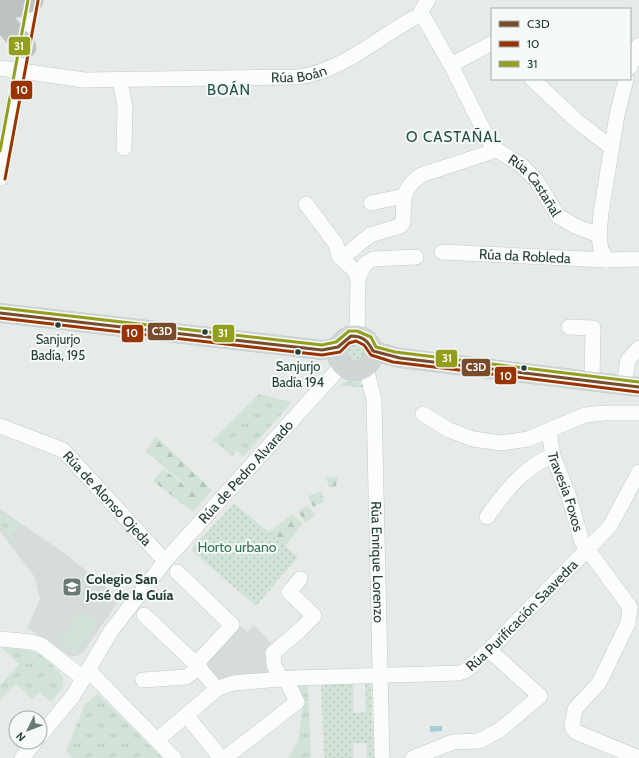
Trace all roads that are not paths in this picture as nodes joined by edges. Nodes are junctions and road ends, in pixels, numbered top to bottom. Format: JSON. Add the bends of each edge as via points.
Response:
{"nodes":[{"id":1,"x":32,"y":6,"type":"edge"},
{"id":2,"x":0,"y":8,"type":"edge"},
{"id":3,"x":422,"y":12,"type":"edge"},
{"id":4,"x":0,"y":16,"type":"edge"},
{"id":5,"x":491,"y":44,"type":"edge"},
{"id":6,"x":639,"y":45,"type":"edge"},
{"id":7,"x":25,"y":47,"type":"junction"},
{"id":8,"x":451,"y":65,"type":"junction"},
{"id":9,"x":631,"y":65,"type":"edge"},
{"id":10,"x":0,"y":68,"type":"edge"},
{"id":11,"x":20,"y":71,"type":"junction"},
{"id":12,"x":120,"y":80,"type":"junction"},
{"id":13,"x":533,"y":80,"type":"edge"},
{"id":14,"x":626,"y":80,"type":"edge"},
{"id":15,"x":611,"y":147,"type":"junction"},
{"id":16,"x":124,"y":148,"type":"dead end"},
{"id":17,"x":497,"y":150,"type":"junction"},
{"id":18,"x":0,"y":178,"type":"edge"},
{"id":19,"x":404,"y":196,"type":"junction"},
{"id":20,"x":371,"y":203,"type":"dead end"},
{"id":21,"x":306,"y":204,"type":"dead end"},
{"id":22,"x":599,"y":235,"type":"junction"},
{"id":23,"x":442,"y":252,"type":"dead end"},
{"id":24,"x":348,"y":253,"type":"dead end"},
{"id":25,"x":416,"y":257,"type":"dead end"},
{"id":26,"x":639,"y":259,"type":"edge"},
{"id":27,"x":607,"y":260,"type":"junction"},
{"id":28,"x":358,"y":278,"type":"junction"},
{"id":29,"x":0,"y":313,"type":"edge"},
{"id":30,"x":569,"y":327,"type":"dead end"},
{"id":31,"x":357,"y":336,"type":"junction"},
{"id":32,"x":639,"y":348,"type":"edge"},
{"id":33,"x":335,"y":356,"type":"junction"},
{"id":34,"x":370,"y":361,"type":"junction"},
{"id":35,"x":592,"y":380,"type":"junction"},
{"id":36,"x":631,"y":386,"type":"edge"},
{"id":37,"x":639,"y":412,"type":"edge"},
{"id":38,"x":423,"y":414,"type":"dead end"},
{"id":39,"x":0,"y":426,"type":"edge"},
{"id":40,"x":549,"y":431,"type":"junction"},
{"id":41,"x":553,"y":456,"type":"junction"},
{"id":42,"x":639,"y":472,"type":"edge"},
{"id":43,"x":487,"y":516,"type":"dead end"},
{"id":44,"x":587,"y":552,"type":"junction"},
{"id":45,"x":165,"y":561,"type":"junction"},
{"id":46,"x":177,"y":572,"type":"dead end"},
{"id":47,"x":300,"y":580,"type":"dead end"},
{"id":48,"x":635,"y":607,"type":"edge"},
{"id":49,"x":144,"y":615,"type":"dead end"},
{"id":50,"x":0,"y":639,"type":"edge"},
{"id":51,"x":489,"y":650,"type":"junction"},
{"id":52,"x":198,"y":666,"type":"junction"},
{"id":53,"x":85,"y":674,"type":"junction"},
{"id":54,"x":380,"y":676,"type":"junction"},
{"id":55,"x":283,"y":679,"type":"junction"},
{"id":56,"x":144,"y":680,"type":"dead end"},
{"id":57,"x":217,"y":689,"type":"junction"},
{"id":58,"x":186,"y":715,"type":"junction"},
{"id":59,"x":48,"y":726,"type":"edge"},
{"id":60,"x":157,"y":740,"type":"junction"},
{"id":61,"x":28,"y":750,"type":"edge"},
{"id":62,"x":22,"y":758,"type":"edge"},
{"id":63,"x":174,"y":758,"type":"edge"},
{"id":64,"x":221,"y":758,"type":"edge"},
{"id":65,"x":225,"y":758,"type":"edge"},
{"id":66,"x":382,"y":758,"type":"edge"},
{"id":67,"x":413,"y":758,"type":"edge"},
{"id":68,"x":639,"y":758,"type":"edge"}],
"edges":[{"from":1,"to":2,"type":"highway"},
{"from":1,"to":7,"type":"street"},
{"from":3,"to":8,"type":"street","name":"Rúa Castañal"},
{"from":3,"to":12,"type":"street","name":"Rúa Boán","via":[[352,57],[314,74],[298,77]]},
{"from":4,"to":7,"type":"highway"},
{"from":5,"to":8,"type":"street"},
{"from":6,"to":9,"type":"street"},
{"from":7,"to":11,"type":"street"},
{"from":8,"to":17,"type":"street","name":"Rúa Castañal","via":[[489,141]]},
{"from":10,"to":11,"type":"street","name":"Rúa Boán"},
{"from":11,"to":12,"type":"street","name":"Rúa Boán","via":[[84,80]]},
{"from":11,"to":18,"type":"street"},
{"from":12,"to":16,"type":"street","via":[[125,107]]},
{"from":13,"to":15,"type":"street","via":[[578,122]]},
{"from":14,"to":15,"type":"street"},
{"from":15,"to":22,"type":"street"},
{"from":17,"to":19,"type":"street","via":[[421,175],[411,182]]},
{"from":17,"to":22,"type":"street","name":"Rúa Castañal","via":[[521,165],[536,180],[558,216]]},
{"from":19,"to":20,"type":"street"},
{"from":19,"to":24,"type":"street","via":[[403,222],[400,226],[370,235]]},
{"from":21,"to":28,"type":"street","via":[[336,244],[339,256],[355,271]]},
{"from":22,"to":27,"type":"street"},
{"from":23,"to":27,"type":"street","name":"Rúa da Robleda"},
{"from":25,"to":28,"type":"street","via":[[373,259],[365,264]]},
{"from":26,"to":27,"type":"street","name":"Rúa da Robleda"},
{"from":28,"to":31,"type":"street"},
{"from":29,"to":33,"type":"main road"},
{"from":30,"to":35,"type":"street","via":[[593,328]]},
{"from":31,"to":33,"type":"main road","via":[[346,339]]},
{"from":31,"to":34,"type":"main road","via":[[368,341]]},
{"from":32,"to":36,"type":"street","via":[[628,360]]},
{"from":33,"to":34,"type":"main road","via":[[351,371],[356,371]]},
{"from":33,"to":45,"type":"street","name":"Rúa de Pedro Alvarado"},
{"from":34,"to":35,"type":"main road","via":[[394,357]]},
{"from":34,"to":54,"type":"street","name":"Rúa Enrique Lorenzo","via":[[374,400]]},
{"from":35,"to":36,"type":"main road"},
{"from":37,"to":40,"type":"street","via":[[586,416]]},
{"from":38,"to":40,"type":"street","via":[[449,430],[473,439],[501,443],[528,439]]},
{"from":39,"to":45,"type":"street","name":"Rúa de Alonso Ojeda","via":[[63,450]]},
{"from":40,"to":41,"type":"street","name":"Travesia Foxos"},
{"from":41,"to":43,"type":"street","via":[[542,459],[507,489]]},
{"from":41,"to":44,"type":"street","name":"Travesia Foxos"},
{"from":42,"to":44,"type":"street","name":"Rúa Purificación Saavedra","via":[[610,526]]},
{"from":44,"to":48,"type":"street","name":"Travesia Foxos"},
{"from":44,"to":51,"type":"street","name":"Rúa Purificación Saavedra"},
{"from":45,"to":53,"type":"street","name":"Rúa de Pedro Alvarado","via":[[123,615]]},
{"from":46,"to":52,"type":"street","via":[[232,625]]},
{"from":47,"to":55,"type":"street","via":[[290,592],[314,616],[273,653],[274,665]]},
{"from":48,"to":68,"type":"street","via":[[599,683],[575,709],[572,727],[576,732]]},
{"from":49,"to":52,"type":"street"},
{"from":50,"to":53,"type":"street","via":[[41,645]]},
{"from":51,"to":54,"type":"street","name":"Rúa Purificación Saavedra","via":[[460,673]]},
{"from":51,"to":67,"type":"street","via":[[540,696],[500,730],[479,741],[453,742]]},
{"from":52,"to":56,"type":"street","via":[[186,677]]},
{"from":52,"to":57,"type":"street"},
{"from":53,"to":59,"type":"street","name":"Rúa de Pedro Alvarado","via":[[72,696]]},
{"from":53,"to":60,"type":"street"},
{"from":54,"to":55,"type":"street","name":"Rúa Purificación Saavedra"},
{"from":54,"to":66,"type":"street","name":"Rúa Enrique Lorenzo"},
{"from":55,"to":57,"type":"street","name":"Rúa Purificación Saavedra","via":[[233,683]]},
{"from":55,"to":65,"type":"street","via":[[297,702]]},
{"from":57,"to":58,"type":"street","name":"Rúa Purificación Saavedra"},
{"from":58,"to":60,"type":"street","name":"Rúa Purificación Saavedra"},
{"from":58,"to":64,"type":"street"},
{"from":60,"to":63,"type":"street"},
{"from":61,"to":62,"type":"street"}]}
